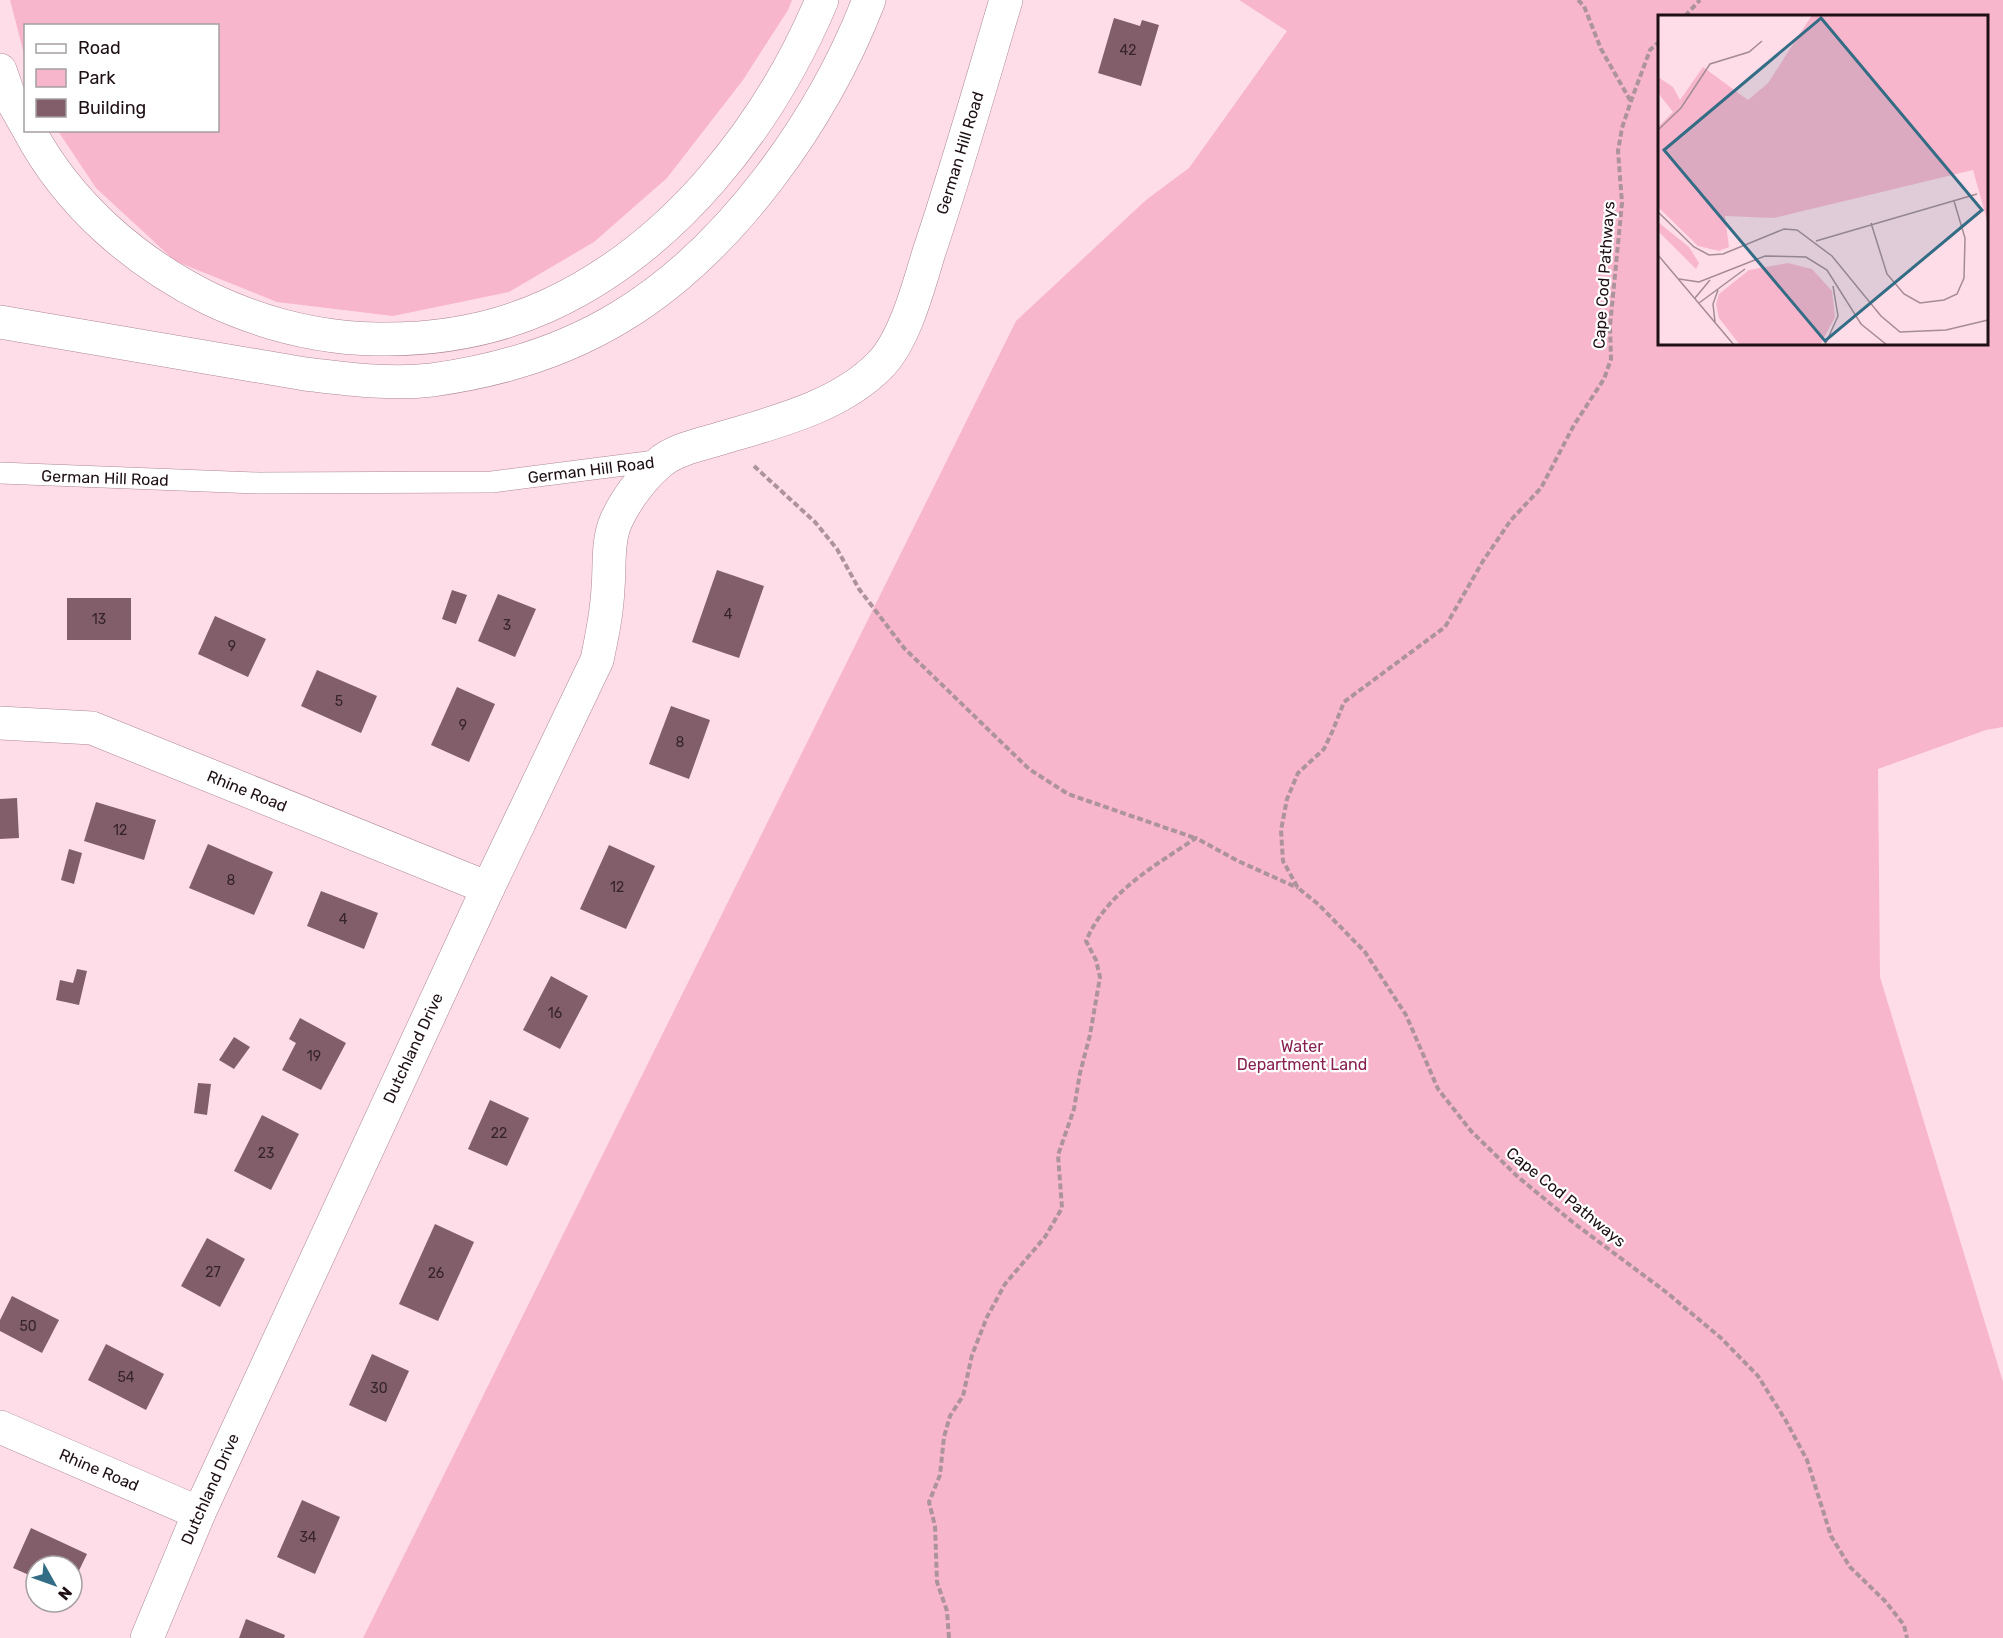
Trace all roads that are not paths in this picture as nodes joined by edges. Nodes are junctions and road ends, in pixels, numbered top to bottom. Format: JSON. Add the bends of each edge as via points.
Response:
{"nodes":[{"id":1,"x":822,"y":0,"type":"edge"},
{"id":2,"x":869,"y":0,"type":"edge"},
{"id":3,"x":1005,"y":0,"type":"edge"},
{"id":4,"x":0,"y":70,"type":"edge"},
{"id":5,"x":24,"y":121,"type":"edge"},
{"id":6,"x":30,"y":132,"type":"edge"},
{"id":7,"x":0,"y":322,"type":"edge"},
{"id":8,"x":663,"y":460,"type":"junction"},
{"id":9,"x":0,"y":473,"type":"edge"},
{"id":10,"x":0,"y":723,"type":"edge"},
{"id":11,"x":488,"y":888,"type":"junction"},
{"id":12,"x":0,"y":1427,"type":"edge"},
{"id":13,"x":199,"y":1513,"type":"junction"},
{"id":14,"x":147,"y":1638,"type":"edge"}],
"edges":[{"from":1,"to":6,"type":"main road","via":[[782,81],[755,121],[714,176],[673,218],[630,256],[547,306],[451,334],[406,339],[328,336],[282,327],[197,293],[158,270],[89,212],[57,175]]},
{"from":2,"to":7,"type":"main road","via":[[837,72],[808,120],[754,196],[723,231],[652,296],[584,337],[548,352],[430,380],[377,381],[305,374]]},
{"from":3,"to":8,"type":"main road","name":"German Hill Road","via":[[918,287],[901,332],[882,362],[860,383],[827,401],[689,447]]},
{"from":4,"to":5,"type":"main road"},
{"from":8,"to":9,"type":"lane","name":"German Hill Road","via":[[492,482],[258,483]]},
{"from":8,"to":11,"type":"main road","name":"Dutchland Drive","via":[[637,486],[616,522],[609,550],[605,624],[597,660]]},
{"from":10,"to":11,"type":"main road","name":"Rhine Road","via":[[92,728]]},
{"from":11,"to":13,"type":"main road","name":"Dutchland Drive"},
{"from":12,"to":13,"type":"main road","name":"Rhine Road"},
{"from":13,"to":14,"type":"main road","name":"Dutchland Drive"}]}
